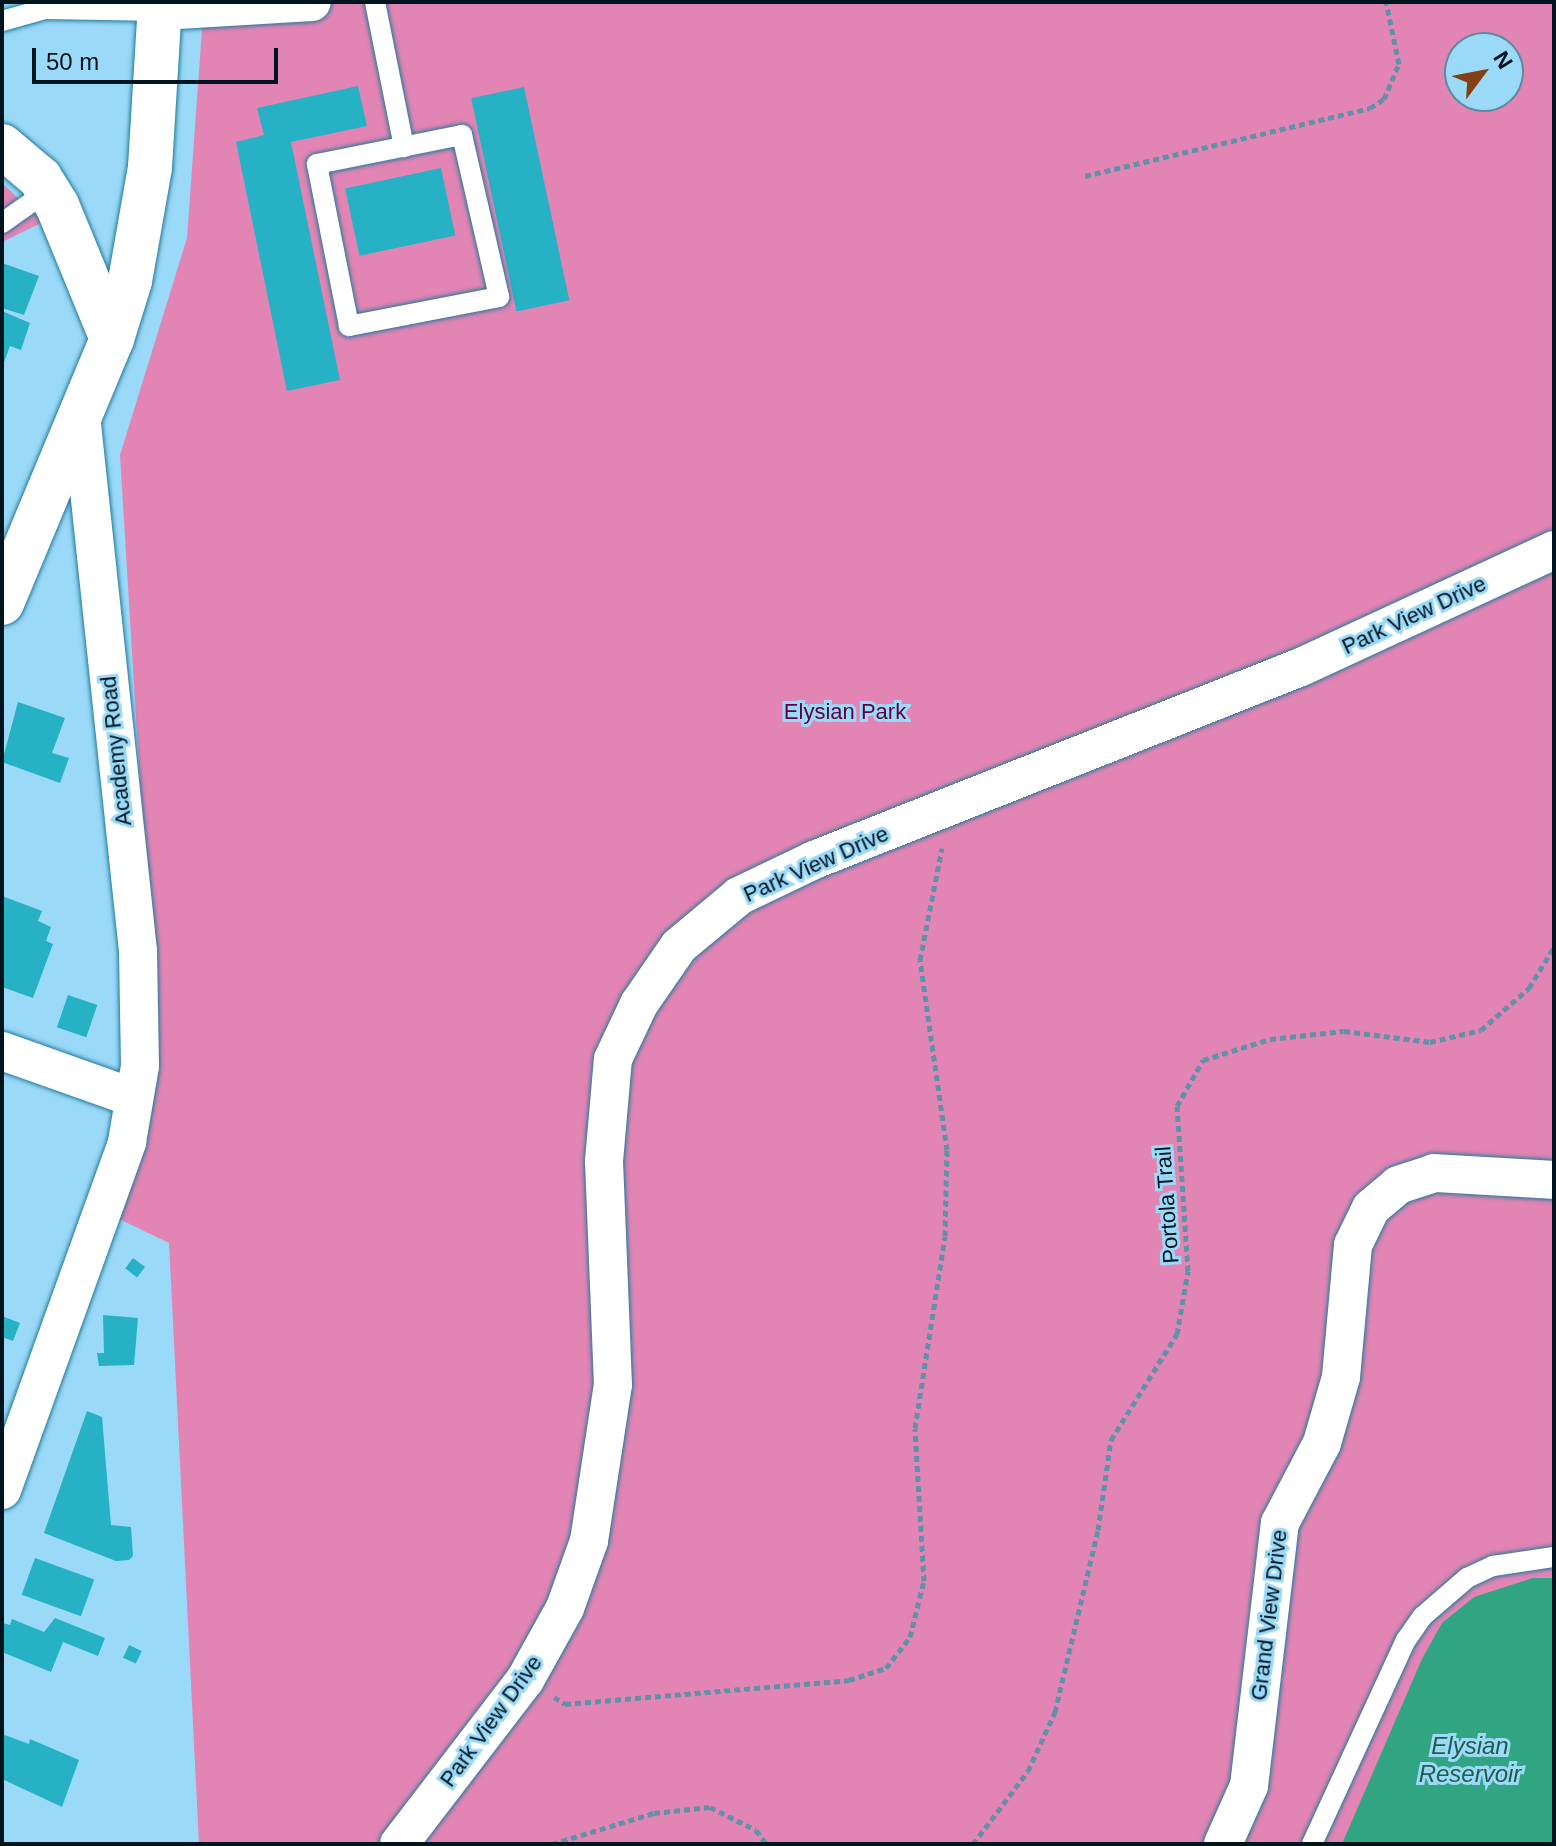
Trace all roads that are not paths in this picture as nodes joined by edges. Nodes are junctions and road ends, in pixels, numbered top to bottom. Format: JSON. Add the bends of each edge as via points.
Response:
{"nodes":[{"id":1,"x":312,"y":2,"type":"edge"},
{"id":2,"x":375,"y":2,"type":"edge"},
{"id":3,"x":160,"y":6,"type":"edge"},
{"id":4,"x":2,"y":21,"type":"edge"},
{"id":5,"x":2,"y":146,"type":"edge"},
{"id":6,"x":404,"y":147,"type":"junction"},
{"id":7,"x":31,"y":203,"type":"dead end"},
{"id":8,"x":2,"y":223,"type":"edge"},
{"id":9,"x":112,"y":339,"type":"junction"},
{"id":10,"x":81,"y":415,"type":"junction"},
{"id":11,"x":1554,"y":550,"type":"edge"},
{"id":12,"x":2,"y":603,"type":"edge"},
{"id":13,"x":2,"y":1051,"type":"edge"},
{"id":14,"x":134,"y":1098,"type":"junction"},
{"id":15,"x":1554,"y":1180,"type":"edge"},
{"id":16,"x":2,"y":1490,"type":"edge"},
{"id":17,"x":1554,"y":1557,"type":"edge"},
{"id":18,"x":399,"y":1844,"type":"edge"},
{"id":19,"x":1223,"y":1844,"type":"edge"},
{"id":20,"x":1312,"y":1844,"type":"edge"}],
"edges":[{"from":1,"to":3,"type":"street"},
{"from":2,"to":6,"type":"lane"},
{"from":3,"to":4,"type":"lane","via":[[45,9]]},
{"from":3,"to":9,"type":"main road","name":"Academy Road","via":[[146,195],[130,281]]},
{"from":5,"to":9,"type":"main road","via":[[40,178],[57,205]]},
{"from":6,"to":6,"type":"lane","via":[[317,164],[349,326],[499,297],[462,135]]},
{"from":7,"to":8,"type":"lane"},
{"from":9,"to":10,"type":"main road","name":"Academy Road"},
{"from":10,"to":12,"type":"main road"},
{"from":10,"to":14,"type":"street","name":"Academy Road","via":[[138,951],[140,1066]]},
{"from":11,"to":18,"type":"street","name":"Park View Drive","via":[[1301,667],[814,860],[739,896],[679,946],[639,1004],[613,1059],[604,1161],[613,1385],[589,1541],[565,1608],[525,1680]]},
{"from":13,"to":14,"type":"street"},
{"from":14,"to":16,"type":"street","name":"Academy Road","via":[[127,1142]]},
{"from":15,"to":19,"type":"street","name":"Grand View Drive","via":[[1434,1173],[1398,1185],[1371,1208],[1353,1245],[1341,1377],[1322,1443],[1280,1523],[1249,1786]]},
{"from":17,"to":20,"type":"lane","via":[[1493,1566],[1467,1578],[1423,1616],[1406,1640]]}]}
